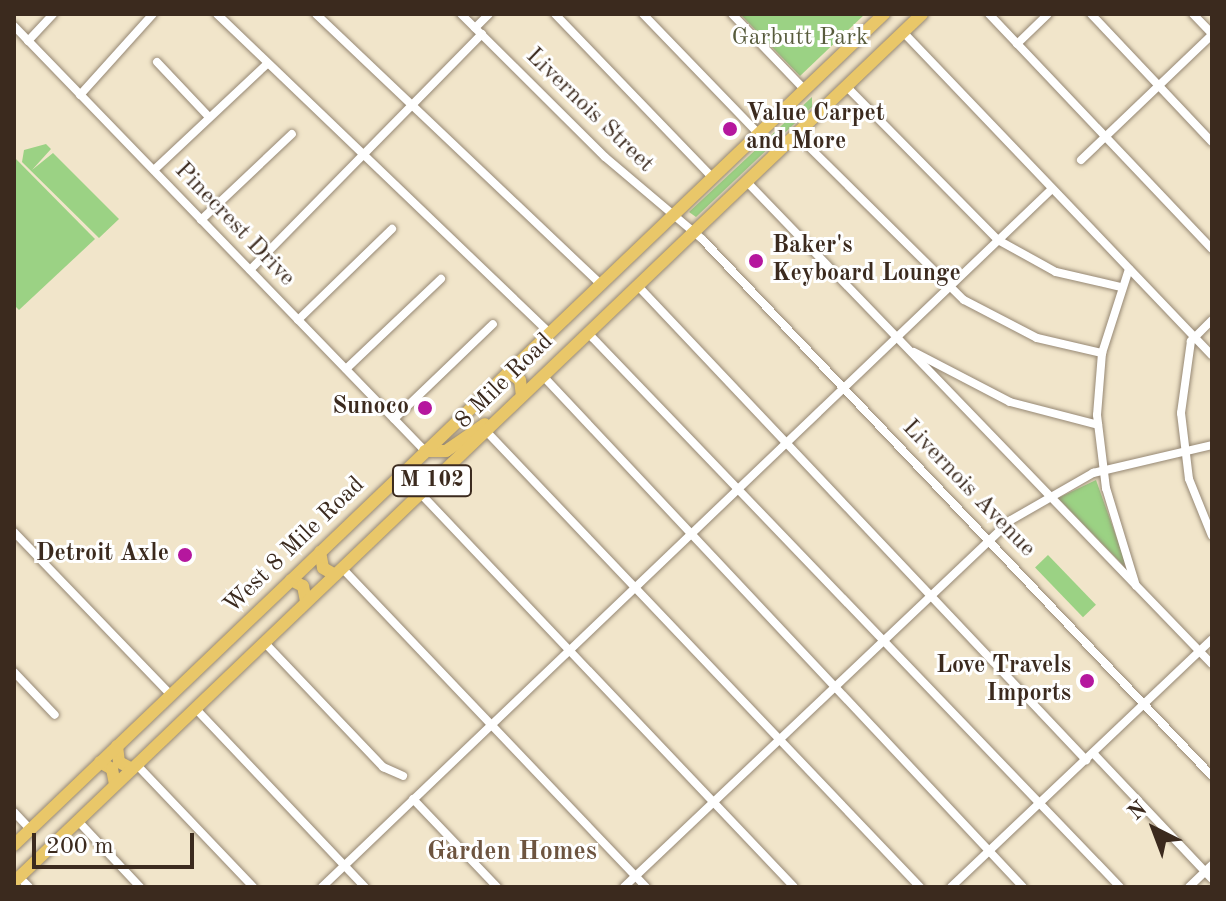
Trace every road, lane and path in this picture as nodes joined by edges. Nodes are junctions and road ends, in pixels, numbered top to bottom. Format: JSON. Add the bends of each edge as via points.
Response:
{"nodes":[{"id":1,"x":53,"y":14,"type":"edge"},
{"id":2,"x":153,"y":14,"type":"edge"},
{"id":3,"x":217,"y":14,"type":"edge"},
{"id":4,"x":316,"y":14,"type":"edge"},
{"id":5,"x":461,"y":14,"type":"edge"},
{"id":6,"x":489,"y":14,"type":"edge"},
{"id":7,"x":555,"y":14,"type":"edge"},
{"id":8,"x":643,"y":14,"type":"edge"},
{"id":9,"x":732,"y":14,"type":"edge"},
{"id":10,"x":884,"y":14,"type":"edge"},
{"id":11,"x":922,"y":14,"type":"edge"},
{"id":12,"x":989,"y":14,"type":"edge"},
{"id":13,"x":1048,"y":14,"type":"edge"},
{"id":14,"x":1091,"y":14,"type":"edge"},
{"id":15,"x":1193,"y":14,"type":"edge"},
{"id":16,"x":14,"y":26,"type":"edge"},
{"id":17,"x":478,"y":31,"type":"junction"},
{"id":18,"x":903,"y":32,"type":"junction"},
{"id":19,"x":1212,"y":34,"type":"edge"},
{"id":20,"x":28,"y":41,"type":"junction"},
{"id":21,"x":1017,"y":44,"type":"junction"},
{"id":22,"x":833,"y":61,"type":"junction"},
{"id":23,"x":157,"y":62,"type":"dead end"},
{"id":24,"x":268,"y":63,"type":"junction"},
{"id":25,"x":846,"y":86,"type":"junction"},
{"id":26,"x":1159,"y":86,"type":"junction"},
{"id":27,"x":804,"y":89,"type":"junction"},
{"id":28,"x":80,"y":95,"type":"junction"},
{"id":29,"x":413,"y":106,"type":"junction"},
{"id":30,"x":817,"y":114,"type":"junction"},
{"id":31,"x":209,"y":117,"type":"junction"},
{"id":32,"x":758,"y":133,"type":"junction"},
{"id":33,"x":292,"y":134,"type":"dead end"},
{"id":34,"x":796,"y":134,"type":"junction"},
{"id":35,"x":1105,"y":137,"type":"junction"},
{"id":36,"x":1212,"y":142,"type":"edge"},
{"id":37,"x":365,"y":155,"type":"junction"},
{"id":38,"x":1081,"y":160,"type":"dead end"},
{"id":39,"x":154,"y":170,"type":"junction"},
{"id":40,"x":712,"y":177,"type":"junction"},
{"id":41,"x":746,"y":181,"type":"junction"},
{"id":42,"x":1052,"y":189,"type":"junction"},
{"id":43,"x":672,"y":215,"type":"junction"},
{"id":44,"x":201,"y":220,"type":"junction"},
{"id":45,"x":392,"y":229,"type":"dead end"},
{"id":46,"x":693,"y":232,"type":"junction"},
{"id":47,"x":998,"y":240,"type":"junction"},
{"id":48,"x":1212,"y":249,"type":"edge"},
{"id":49,"x":1129,"y":269,"type":"junction"},
{"id":50,"x":250,"y":270,"type":"junction"},
{"id":51,"x":441,"y":279,"type":"dead end"},
{"id":52,"x":601,"y":284,"type":"junction"},
{"id":53,"x":637,"y":285,"type":"junction"},
{"id":54,"x":1121,"y":287,"type":"junction"},
{"id":55,"x":948,"y":288,"type":"junction"},
{"id":56,"x":298,"y":320,"type":"junction"},
{"id":57,"x":1212,"y":320,"type":"edge"},
{"id":58,"x":493,"y":324,"type":"dead end"},
{"id":59,"x":588,"y":333,"type":"junction"},
{"id":60,"x":548,"y":334,"type":"junction"},
{"id":61,"x":1195,"y":336,"type":"junction"},
{"id":62,"x":896,"y":337,"type":"junction"},
{"id":63,"x":906,"y":348,"type":"junction"},
{"id":64,"x":1102,"y":353,"type":"junction"},
{"id":65,"x":1212,"y":355,"type":"edge"},
{"id":66,"x":559,"y":360,"type":"junction"},
{"id":67,"x":346,"y":369,"type":"junction"},
{"id":68,"x":508,"y":372,"type":"junction"},
{"id":69,"x":543,"y":376,"type":"junction"},
{"id":70,"x":843,"y":387,"type":"junction"},
{"id":71,"x":522,"y":396,"type":"junction"},
{"id":72,"x":504,"y":412,"type":"junction"},
{"id":73,"x":394,"y":419,"type":"junction"},
{"id":74,"x":1098,"y":425,"type":"junction"},
{"id":75,"x":486,"y":431,"type":"junction"},
{"id":76,"x":785,"y":443,"type":"junction"},
{"id":77,"x":1212,"y":445,"type":"edge"},
{"id":78,"x":1183,"y":449,"type":"junction"},
{"id":79,"x":425,"y":451,"type":"junction"},
{"id":80,"x":1102,"y":470,"type":"junction"},
{"id":81,"x":737,"y":489,"type":"junction"},
{"id":82,"x":420,"y":493,"type":"junction"},
{"id":83,"x":1045,"y":497,"type":"junction"},
{"id":84,"x":691,"y":533,"type":"junction"},
{"id":85,"x":15,"y":536,"type":"edge"},
{"id":86,"x":1212,"y":536,"type":"edge"},
{"id":87,"x":988,"y":539,"type":"junction"},
{"id":88,"x":320,"y":552,"type":"junction"},
{"id":89,"x":338,"y":571,"type":"junction"},
{"id":90,"x":291,"y":580,"type":"junction"},
{"id":91,"x":1136,"y":586,"type":"junction"},
{"id":92,"x":634,"y":587,"type":"junction"},
{"id":93,"x":931,"y":596,"type":"junction"},
{"id":94,"x":306,"y":602,"type":"junction"},
{"id":95,"x":1212,"y":639,"type":"edge"},
{"id":96,"x":264,"y":642,"type":"junction"},
{"id":97,"x":883,"y":642,"type":"junction"},
{"id":98,"x":569,"y":650,"type":"junction"},
{"id":99,"x":1198,"y":653,"type":"junction"},
{"id":100,"x":1212,"y":664,"type":"edge"},
{"id":101,"x":14,"y":672,"type":"edge"},
{"id":102,"x":836,"y":686,"type":"junction"},
{"id":103,"x":171,"y":695,"type":"junction"},
{"id":104,"x":1144,"y":704,"type":"junction"},
{"id":105,"x":195,"y":708,"type":"junction"},
{"id":106,"x":55,"y":715,"type":"dead end"},
{"id":107,"x":491,"y":724,"type":"junction"},
{"id":108,"x":780,"y":740,"type":"junction"},
{"id":109,"x":117,"y":746,"type":"junction"},
{"id":110,"x":1089,"y":756,"type":"junction"},
{"id":111,"x":100,"y":762,"type":"junction"},
{"id":112,"x":134,"y":766,"type":"junction"},
{"id":113,"x":403,"y":776,"type":"dead end"},
{"id":114,"x":1212,"y":776,"type":"edge"},
{"id":115,"x":115,"y":784,"type":"junction"},
{"id":116,"x":413,"y":799,"type":"junction"},
{"id":117,"x":714,"y":803,"type":"junction"},
{"id":118,"x":1039,"y":804,"type":"junction"},
{"id":119,"x":14,"y":812,"type":"edge"},
{"id":120,"x":78,"y":821,"type":"junction"},
{"id":121,"x":30,"y":829,"type":"junction"},
{"id":122,"x":14,"y":845,"type":"edge"},
{"id":123,"x":990,"y":850,"type":"junction"},
{"id":124,"x":345,"y":866,"type":"junction"},
{"id":125,"x":1210,"y":872,"type":"edge"},
{"id":126,"x":635,"y":876,"type":"junction"},
{"id":127,"x":16,"y":878,"type":"edge"},
{"id":128,"x":29,"y":887,"type":"edge"},
{"id":129,"x":140,"y":887,"type":"edge"},
{"id":130,"x":253,"y":887,"type":"edge"},
{"id":131,"x":322,"y":887,"type":"edge"},
{"id":132,"x":365,"y":887,"type":"edge"},
{"id":133,"x":497,"y":887,"type":"edge"},
{"id":134,"x":624,"y":887,"type":"edge"},
{"id":135,"x":646,"y":887,"type":"edge"},
{"id":136,"x":794,"y":887,"type":"edge"},
{"id":137,"x":920,"y":887,"type":"edge"},
{"id":138,"x":951,"y":887,"type":"edge"},
{"id":139,"x":1023,"y":887,"type":"edge"},
{"id":140,"x":1120,"y":887,"type":"edge"},
{"id":141,"x":1189,"y":887,"type":"edge"}],
"edges":[{"from":1,"to":20,"type":"street"},
{"from":2,"to":28,"type":"street"},
{"from":3,"to":24,"type":"street"},
{"from":4,"to":29,"type":"street"},
{"from":5,"to":17,"type":"street","name":"Livernois Street"},
{"from":6,"to":17,"type":"street"},
{"from":7,"to":40,"type":"street"},
{"from":8,"to":32,"type":"street"},
{"from":9,"to":27,"type":"street"},
{"from":10,"to":22,"type":"highway","name":"West 8 Mile Road","number":"M 102"},
{"from":11,"to":18,"type":"highway","name":"8 Mile Road","number":"M 102"},
{"from":12,"to":21,"type":"street"},
{"from":13,"to":21,"type":"street"},
{"from":14,"to":26,"type":"street"},
{"from":15,"to":19,"type":"street"},
{"from":16,"to":20,"type":"street","name":"Pinecrest Drive"},
{"from":17,"to":29,"type":"street"},
{"from":17,"to":43,"type":"street","name":"Livernois Street"},
{"from":18,"to":25,"type":"highway","name":"8 Mile Road","number":"M 102"},
{"from":18,"to":42,"type":"street"},
{"from":19,"to":26,"type":"street"},
{"from":20,"to":28,"type":"street","name":"Pinecrest Drive"},
{"from":21,"to":35,"type":"street"},
{"from":22,"to":25,"type":"highway","via":[[834,80]]},
{"from":22,"to":27,"type":"highway","name":"West 8 Mile Road","number":"M 102"},
{"from":23,"to":31,"type":"street"},
{"from":24,"to":31,"type":"street"},
{"from":24,"to":37,"type":"street"},
{"from":25,"to":30,"type":"highway","name":"8 Mile Road","number":"M 102"},
{"from":25,"to":47,"type":"street"},
{"from":26,"to":35,"type":"street"},
{"from":26,"to":36,"type":"street"},
{"from":27,"to":30,"type":"highway","via":[[816,96]]},
{"from":27,"to":32,"type":"highway","name":"West 8 Mile Road","number":"M 102"},
{"from":28,"to":39,"type":"street","name":"Pinecrest Drive"},
{"from":29,"to":37,"type":"street"},
{"from":29,"to":52,"type":"street"},
{"from":30,"to":34,"type":"highway","name":"8 Mile Road","number":"M 102"},
{"from":31,"to":39,"type":"street"},
{"from":32,"to":40,"type":"highway","name":"West 8 Mile Road","number":"M 102"},
{"from":33,"to":44,"type":"street"},
{"from":34,"to":41,"type":"highway","name":"8 Mile Road","number":"M 102"},
{"from":34,"to":55,"type":"street"},
{"from":35,"to":38,"type":"street"},
{"from":35,"to":48,"type":"street"},
{"from":37,"to":50,"type":"street"},
{"from":37,"to":60,"type":"street"},
{"from":39,"to":44,"type":"street","name":"Pinecrest Drive"},
{"from":40,"to":43,"type":"highway","name":"West 8 Mile Road","number":"M 102"},
{"from":41,"to":46,"type":"highway","name":"8 Mile Road","number":"M 102"},
{"from":41,"to":62,"type":"street"},
{"from":42,"to":47,"type":"street"},
{"from":42,"to":49,"type":"street"},
{"from":43,"to":46,"type":"street","name":"Livernois Street"},
{"from":43,"to":52,"type":"highway","name":"West 8 Mile Road","number":"M 102"},
{"from":44,"to":50,"type":"street","name":"Pinecrest Drive"},
{"from":45,"to":56,"type":"street"},
{"from":46,"to":53,"type":"highway","name":"8 Mile Road","number":"M 102"},
{"from":46,"to":70,"type":"street","name":"Livernois Avenue"},
{"from":47,"to":54,"type":"street","via":[[1056,272]]},
{"from":47,"to":55,"type":"street"},
{"from":49,"to":54,"type":"street"},
{"from":49,"to":61,"type":"street"},
{"from":50,"to":56,"type":"street","name":"Pinecrest Drive"},
{"from":51,"to":67,"type":"street"},
{"from":52,"to":60,"type":"highway","name":"West 8 Mile Road","number":"M 102"},
{"from":53,"to":59,"type":"highway","name":"8 Mile Road","number":"M 102"},
{"from":53,"to":76,"type":"street"},
{"from":54,"to":64,"type":"street"},
{"from":55,"to":62,"type":"street"},
{"from":55,"to":64,"type":"street","via":[[1021,332]]},
{"from":56,"to":67,"type":"street","name":"Pinecrest Drive"},
{"from":57,"to":61,"type":"street"},
{"from":58,"to":73,"type":"street"},
{"from":59,"to":66,"type":"highway","name":"8 Mile Road","number":"M 102"},
{"from":59,"to":81,"type":"street"},
{"from":60,"to":66,"type":"highway","via":[[547,354]]},
{"from":60,"to":68,"type":"highway","name":"West 8 Mile Road","number":"M 102"},
{"from":61,"to":65,"type":"street"},
{"from":61,"to":78,"type":"street","via":[[1181,390]]},
{"from":62,"to":63,"type":"street"},
{"from":62,"to":70,"type":"street"},
{"from":63,"to":74,"type":"street","via":[[1010,402]]},
{"from":63,"to":83,"type":"street"},
{"from":64,"to":74,"type":"street"},
{"from":66,"to":69,"type":"highway","name":"8 Mile Road","number":"M 102"},
{"from":67,"to":73,"type":"street","name":"Pinecrest Drive"},
{"from":68,"to":71,"type":"highway","via":[[520,380]]},
{"from":68,"to":79,"type":"highway","name":"West 8 Mile Road","number":"M 102"},
{"from":69,"to":71,"type":"highway","name":"8 Mile Road","number":"M 102"},
{"from":69,"to":84,"type":"street"},
{"from":70,"to":76,"type":"street"},
{"from":70,"to":87,"type":"street","name":"Livernois Avenue"},
{"from":71,"to":72,"type":"highway","name":"8 Mile Road","number":"M 102"},
{"from":72,"to":75,"type":"highway","name":"8 Mile Road","number":"M 102"},
{"from":72,"to":79,"type":"highway","via":[[449,450]]},
{"from":73,"to":79,"type":"street","name":"Pinecrest Drive"},
{"from":74,"to":80,"type":"street"},
{"from":75,"to":82,"type":"highway","name":"8 Mile Road","number":"M 102"},
{"from":75,"to":92,"type":"street"},
{"from":76,"to":81,"type":"street"},
{"from":76,"to":93,"type":"street"},
{"from":77,"to":78,"type":"street"},
{"from":78,"to":80,"type":"street"},
{"from":78,"to":86,"type":"street"},
{"from":79,"to":88,"type":"highway","name":"West 8 Mile Road","number":"M 102"},
{"from":80,"to":83,"type":"street"},
{"from":80,"to":91,"type":"street"},
{"from":81,"to":84,"type":"street"},
{"from":81,"to":97,"type":"street"},
{"from":82,"to":89,"type":"highway","name":"8 Mile Road","number":"M 102"},
{"from":82,"to":98,"type":"street"},
{"from":83,"to":87,"type":"street"},
{"from":83,"to":91,"type":"street"},
{"from":84,"to":92,"type":"street"},
{"from":84,"to":102,"type":"street"},
{"from":85,"to":103,"type":"street"},
{"from":87,"to":93,"type":"street"},
{"from":87,"to":104,"type":"street","name":"Livernois Avenue"},
{"from":88,"to":89,"type":"highway","via":[[323,568]]},
{"from":88,"to":90,"type":"highway","name":"West 8 Mile Road","number":"M 102"},
{"from":89,"to":94,"type":"highway","name":"8 Mile Road","number":"M 102"},
{"from":89,"to":107,"type":"street"},
{"from":90,"to":94,"type":"highway","via":[[303,586]]},
{"from":90,"to":103,"type":"highway","name":"West 8 Mile Road","number":"M 102"},
{"from":91,"to":99,"type":"street"},
{"from":92,"to":98,"type":"street"},
{"from":92,"to":108,"type":"street"},
{"from":93,"to":97,"type":"street"},
{"from":93,"to":110,"type":"street"},
{"from":94,"to":96,"type":"highway","name":"8 Mile Road","number":"M 102"},
{"from":95,"to":99,"type":"street"},
{"from":96,"to":105,"type":"highway","name":"8 Mile Road","number":"M 102"},
{"from":96,"to":113,"type":"street","via":[[383,767]]},
{"from":97,"to":102,"type":"street"},
{"from":97,"to":118,"type":"street"},
{"from":98,"to":107,"type":"street"},
{"from":98,"to":117,"type":"street"},
{"from":99,"to":100,"type":"street"},
{"from":99,"to":104,"type":"street"},
{"from":101,"to":106,"type":"street"},
{"from":102,"to":108,"type":"street"},
{"from":102,"to":123,"type":"street"},
{"from":103,"to":109,"type":"highway","name":"West 8 Mile Road","number":"M 102"},
{"from":104,"to":110,"type":"street"},
{"from":104,"to":114,"type":"street","name":"Livernois Avenue"},
{"from":105,"to":112,"type":"highway","name":"8 Mile Road","number":"M 102"},
{"from":105,"to":124,"type":"street"},
{"from":107,"to":116,"type":"street"},
{"from":107,"to":126,"type":"street"},
{"from":108,"to":117,"type":"street"},
{"from":108,"to":137,"type":"street"},
{"from":109,"to":111,"type":"highway","name":"West 8 Mile Road","number":"M 102"},
{"from":109,"to":112,"type":"highway","via":[[119,762]]},
{"from":110,"to":118,"type":"street"},
{"from":110,"to":125,"type":"street"},
{"from":111,"to":115,"type":"highway","via":[[112,769]]},
{"from":111,"to":121,"type":"highway","name":"West 8 Mile Road","number":"M 102"},
{"from":112,"to":115,"type":"highway","name":"8 Mile Road","number":"M 102"},
{"from":112,"to":130,"type":"street"},
{"from":115,"to":120,"type":"highway","name":"8 Mile Road","number":"M 102"},
{"from":116,"to":124,"type":"street"},
{"from":116,"to":133,"type":"street"},
{"from":117,"to":126,"type":"street"},
{"from":117,"to":136,"type":"street"},
{"from":118,"to":123,"type":"street"},
{"from":118,"to":140,"type":"street"},
{"from":119,"to":121,"type":"street"},
{"from":120,"to":127,"type":"highway","name":"8 Mile Road","number":"M 102"},
{"from":120,"to":129,"type":"street"},
{"from":121,"to":122,"type":"highway","name":"West 8 Mile Road","number":"M 102"},
{"from":123,"to":138,"type":"street"},
{"from":123,"to":139,"type":"street"},
{"from":124,"to":131,"type":"street"},
{"from":124,"to":132,"type":"street"},
{"from":125,"to":141,"type":"street"},
{"from":126,"to":134,"type":"street"},
{"from":126,"to":135,"type":"street"},
{"from":127,"to":128,"type":"street"}]}
